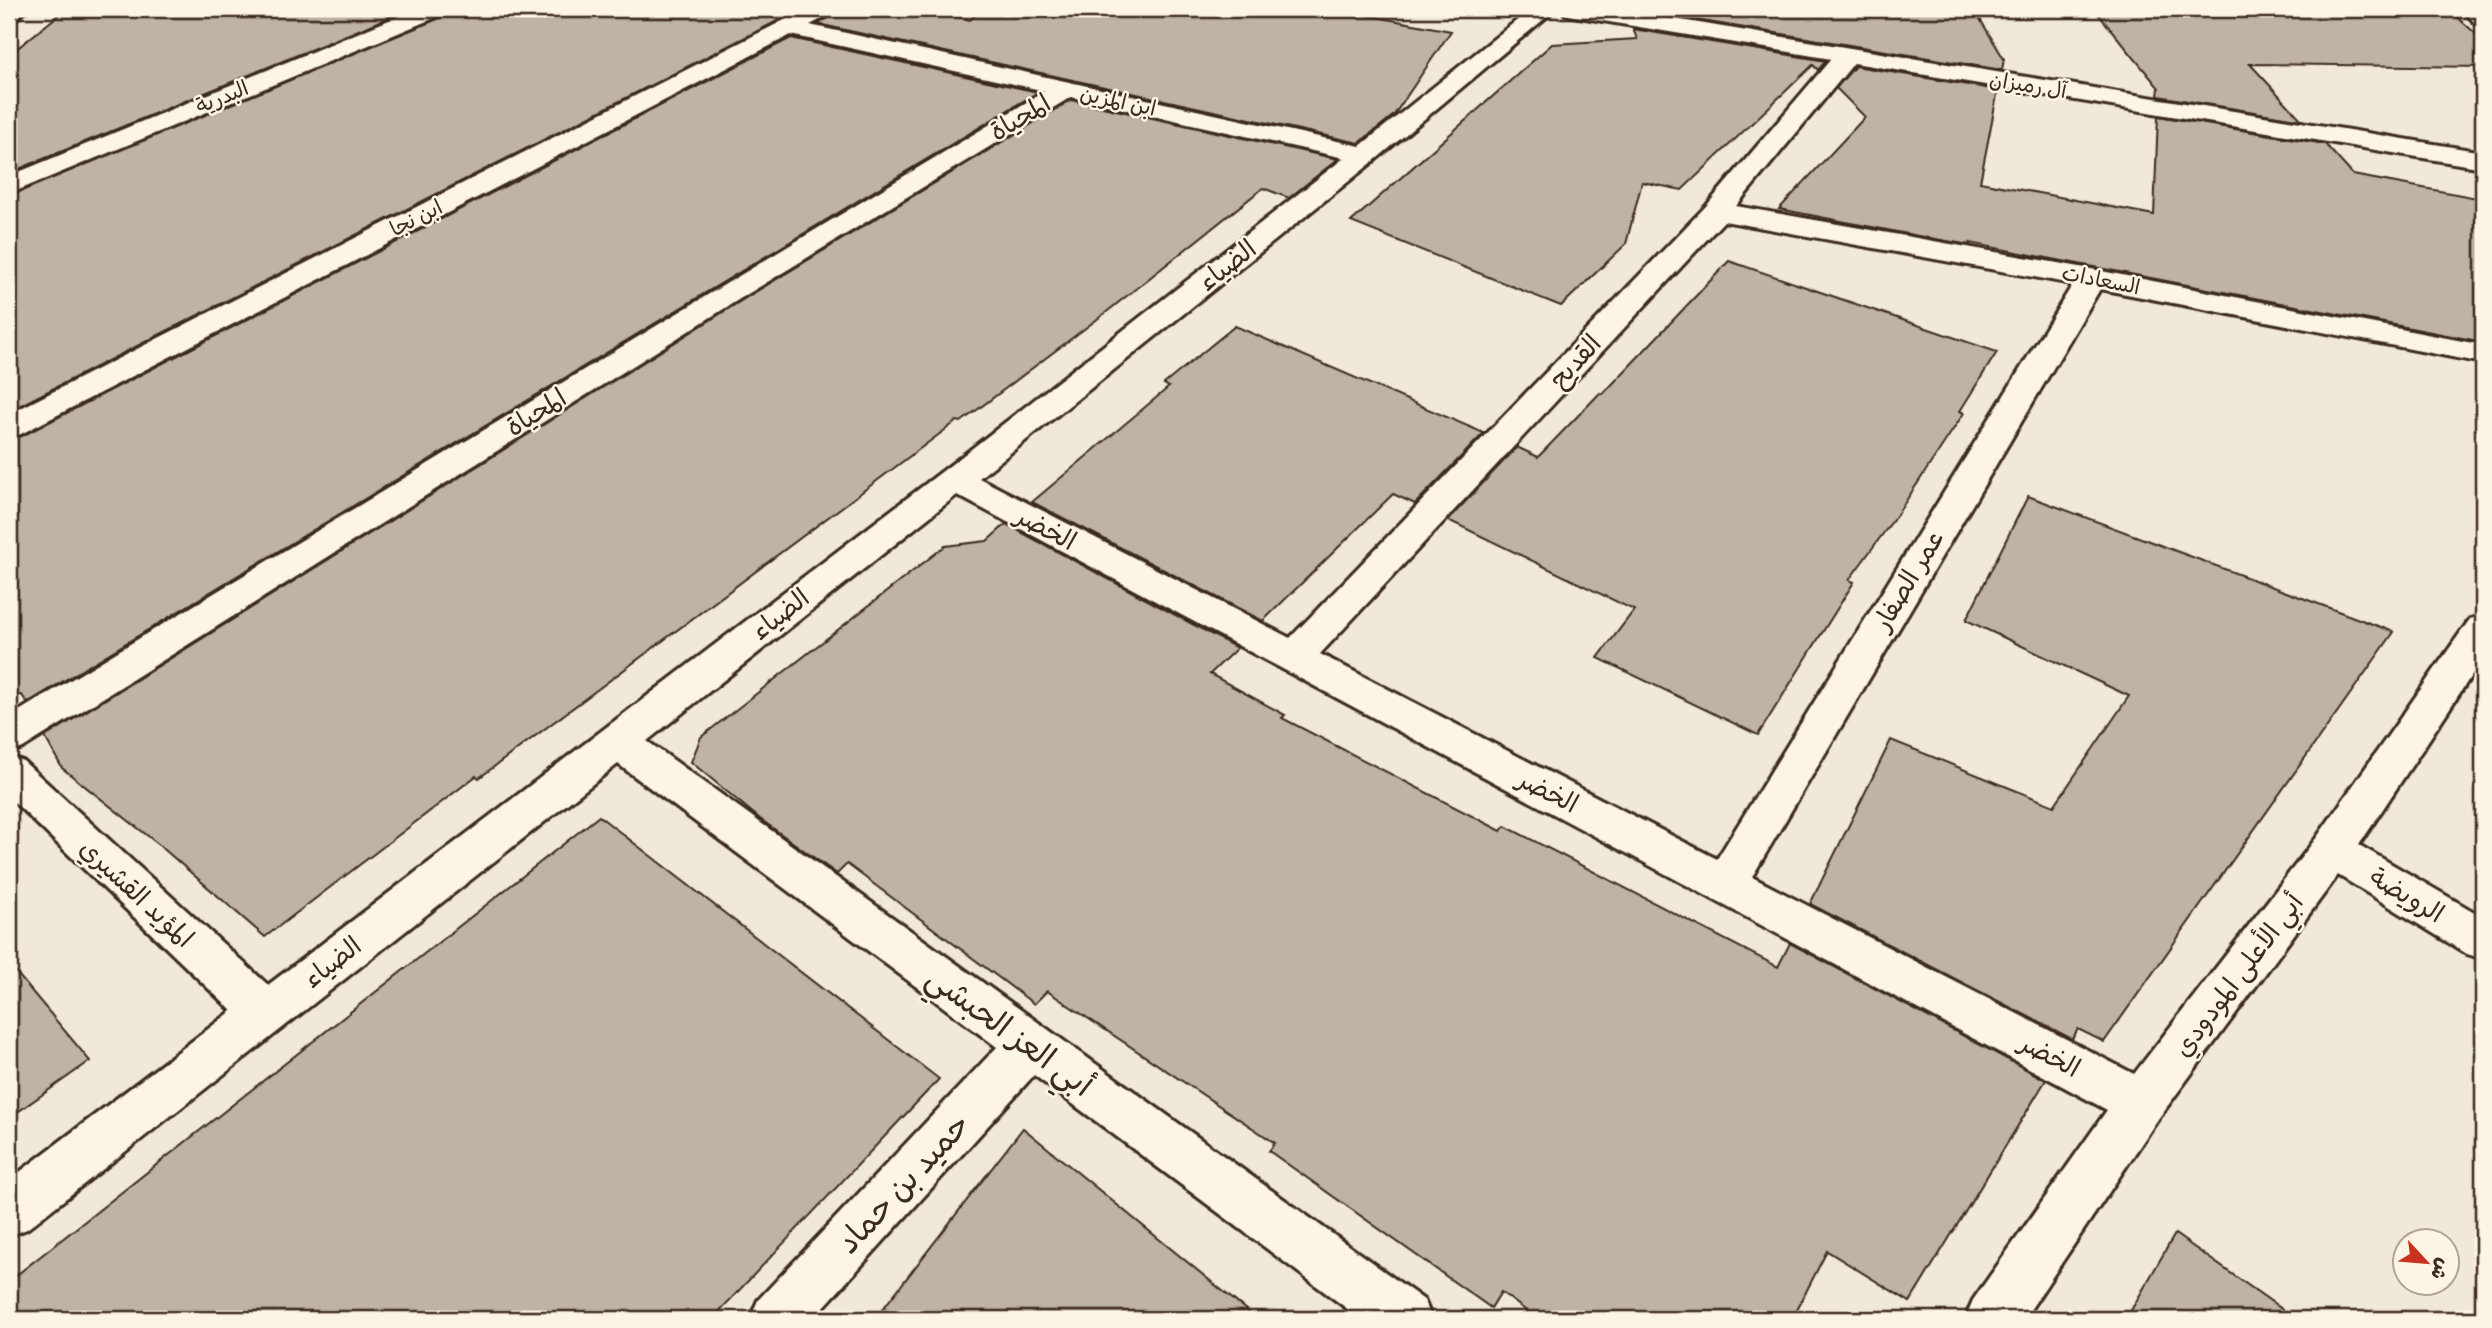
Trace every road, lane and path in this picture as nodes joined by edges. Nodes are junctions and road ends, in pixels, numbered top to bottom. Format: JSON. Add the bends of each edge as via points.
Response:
{"nodes":[{"id":1,"x":15,"y":9,"type":"edge"},
{"id":2,"x":436,"y":9,"type":"edge"},
{"id":3,"x":822,"y":9,"type":"edge"},
{"id":4,"x":1545,"y":9,"type":"edge"},
{"id":5,"x":1573,"y":9,"type":"edge"},
{"id":6,"x":2473,"y":9,"type":"edge"},
{"id":7,"x":9,"y":13,"type":"edge"},
{"id":8,"x":2483,"y":18,"type":"edge"},
{"id":9,"x":788,"y":27,"type":"junction"},
{"id":10,"x":1848,"y":55,"type":"junction"},
{"id":11,"x":1065,"y":90,"type":"junction"},
{"id":12,"x":1365,"y":155,"type":"junction"},
{"id":13,"x":2483,"y":160,"type":"edge"},
{"id":14,"x":21,"y":174,"type":"edge"},
{"id":15,"x":9,"y":186,"type":"edge"},
{"id":16,"x":1717,"y":211,"type":"junction"},
{"id":17,"x":2091,"y":278,"type":"junction"},
{"id":18,"x":2483,"y":354,"type":"edge"},
{"id":19,"x":9,"y":427,"type":"edge"},
{"id":20,"x":954,"y":479,"type":"junction"},
{"id":21,"x":2483,"y":629,"type":"edge"},
{"id":22,"x":1293,"y":659,"type":"junction"},
{"id":23,"x":9,"y":737,"type":"edge"},
{"id":24,"x":617,"y":741,"type":"junction"},
{"id":25,"x":9,"y":772,"type":"edge"},
{"id":26,"x":2332,"y":850,"type":"junction"},
{"id":27,"x":1725,"y":883,"type":"junction"},
{"id":28,"x":2483,"y":940,"type":"edge"},
{"id":29,"x":266,"y":1013,"type":"junction"},
{"id":30,"x":1030,"y":1046,"type":"junction"},
{"id":31,"x":2141,"y":1104,"type":"junction"},
{"id":32,"x":9,"y":1211,"type":"edge"},
{"id":33,"x":777,"y":1319,"type":"edge"},
{"id":34,"x":1405,"y":1319,"type":"edge"},
{"id":35,"x":1992,"y":1319,"type":"edge"}],
"edges":[{"from":1,"to":7,"type":"street"},
{"from":2,"to":14,"type":"street","name":"البدرية"},
{"from":3,"to":9,"type":"street","name":"ابن نجا"},
{"from":4,"to":12,"type":"street","name":"الضياء"},
{"from":5,"to":10,"type":"street","name":"آل رميزان"},
{"from":6,"to":8,"type":"street"},
{"from":9,"to":11,"type":"street","name":"ابن المزين"},
{"from":9,"to":19,"type":"street","name":"ابن نجا"},
{"from":10,"to":13,"type":"street","name":"آل رميزان"},
{"from":10,"to":16,"type":"street","name":"القديح"},
{"from":11,"to":12,"type":"street","name":"ابن المزين"},
{"from":11,"to":23,"type":"street","name":"المحياة"},
{"from":12,"to":20,"type":"street","name":"الضياء"},
{"from":14,"to":15,"type":"street","name":"البدرية"},
{"from":16,"to":17,"type":"street","name":"السعادات"},
{"from":16,"to":22,"type":"street","name":"القديح"},
{"from":17,"to":18,"type":"street","name":"السعادات"},
{"from":17,"to":27,"type":"street","name":"عمر الصفار"},
{"from":20,"to":22,"type":"street","name":"الخضر"},
{"from":20,"to":24,"type":"street","name":"الضياء"},
{"from":21,"to":26,"type":"street","name":"أبي الأعلى المودودي"},
{"from":22,"to":27,"type":"street","name":"الخضر"},
{"from":24,"to":29,"type":"street","name":"الضياء"},
{"from":24,"to":30,"type":"street","name":"أبي العز الحبشي"},
{"from":25,"to":29,"type":"street","name":"المؤيد القشيري"},
{"from":26,"to":28,"type":"street","name":"الرويضة"},
{"from":26,"to":31,"type":"street","name":"أبي الأعلى المودودي"},
{"from":27,"to":31,"type":"street","name":"الخضر"},
{"from":29,"to":32,"type":"street","name":"الضياء"},
{"from":30,"to":33,"type":"street","name":"حميد بن حماد"},
{"from":30,"to":34,"type":"street","name":"أبي العز الحبشي"},
{"from":31,"to":35,"type":"street","name":"أبي الأعلى المودودي"}]}
